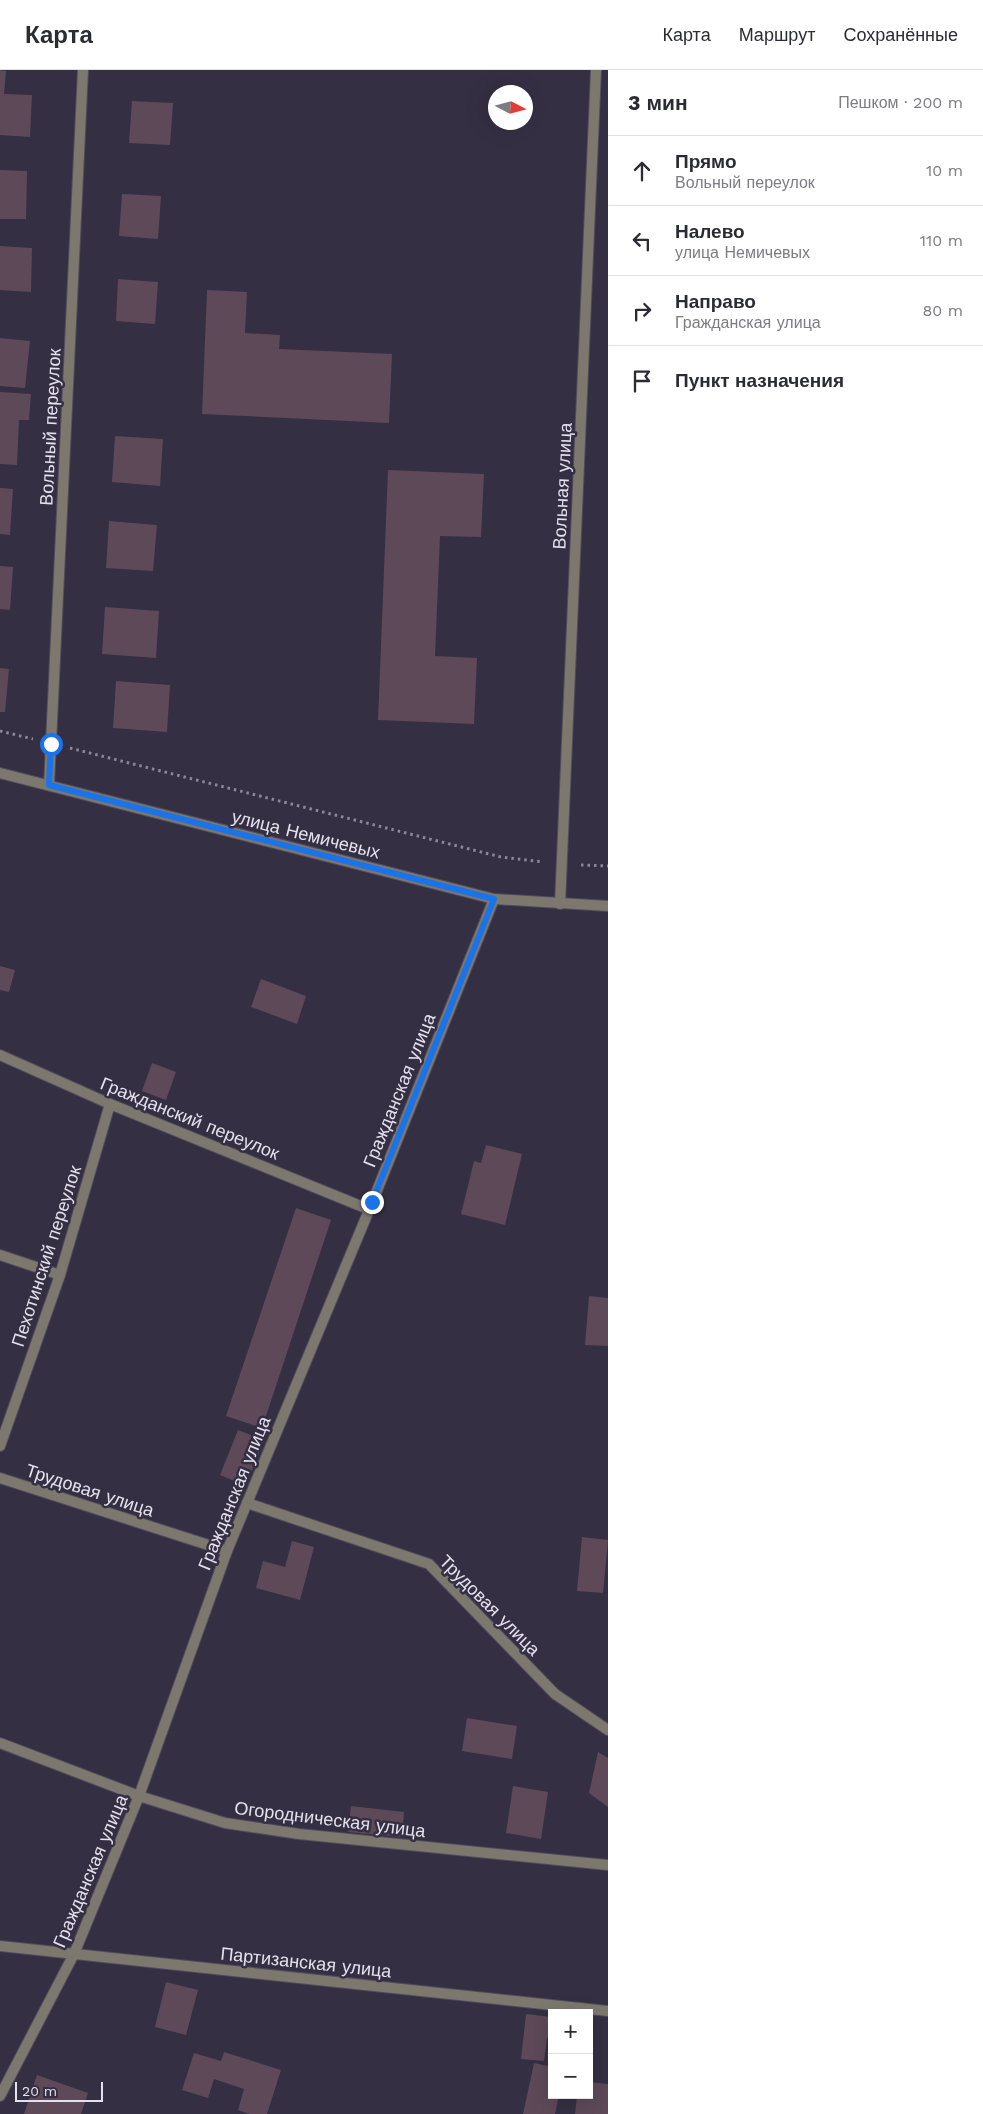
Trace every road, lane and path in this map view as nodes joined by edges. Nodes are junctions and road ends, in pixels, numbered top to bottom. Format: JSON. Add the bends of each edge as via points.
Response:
{"nodes":[{"id":1,"x":83,"y":70,"type":"edge"},
{"id":2,"x":596,"y":70,"type":"edge"},
{"id":3,"x":0,"y":730,"type":"edge"},
{"id":4,"x":51,"y":744,"type":"junction"},
{"id":5,"x":0,"y":773,"type":"edge"},
{"id":6,"x":49,"y":785,"type":"junction"},
{"id":7,"x":561,"y":865,"type":"junction"},
{"id":8,"x":608,"y":866,"type":"edge"},
{"id":9,"x":494,"y":899,"type":"junction"},
{"id":10,"x":560,"y":904,"type":"junction"},
{"id":11,"x":608,"y":906,"type":"edge"},
{"id":12,"x":0,"y":1055,"type":"edge"},
{"id":13,"x":110,"y":1104,"type":"junction"},
{"id":14,"x":368,"y":1209,"type":"junction"},
{"id":15,"x":0,"y":1255,"type":"edge"},
{"id":16,"x":60,"y":1275,"type":"junction"},
{"id":17,"x":0,"y":1446,"type":"edge"},
{"id":18,"x":0,"y":1478,"type":"edge"},
{"id":19,"x":247,"y":1503,"type":"junction"},
{"id":20,"x":226,"y":1551,"type":"junction"},
{"id":21,"x":608,"y":1730,"type":"edge"},
{"id":22,"x":0,"y":1743,"type":"edge"},
{"id":23,"x":139,"y":1796,"type":"junction"},
{"id":24,"x":608,"y":1866,"type":"edge"},
{"id":25,"x":0,"y":1946,"type":"edge"},
{"id":26,"x":74,"y":1954,"type":"junction"},
{"id":27,"x":608,"y":2010,"type":"edge"},
{"id":28,"x":0,"y":2096,"type":"edge"}],
"edges":[{"from":1,"to":4,"type":"street","name":"Вольный переулок"},
{"from":2,"to":7,"type":"street","name":"Вольная улица"},
{"from":3,"to":4,"type":"path"},
{"from":4,"to":6,"type":"street","name":"Вольный переулок"},
{"from":4,"to":7,"type":"path","via":[[501,857]]},
{"from":5,"to":6,"type":"street","name":"улица Немичевых"},
{"from":6,"to":9,"type":"street","name":"улица Немичевых"},
{"from":7,"to":8,"type":"path"},
{"from":7,"to":10,"type":"street","name":"Вольная улица"},
{"from":9,"to":10,"type":"street","name":"улица Немичевых"},
{"from":9,"to":14,"type":"street","name":"Гражданская улица"},
{"from":10,"to":11,"type":"street","name":"улица Немичевых"},
{"from":12,"to":13,"type":"street","name":"Гражданский переулок"},
{"from":13,"to":14,"type":"street","name":"Гражданский переулок"},
{"from":13,"to":16,"type":"street","name":"Пехотинский переулок"},
{"from":14,"to":19,"type":"street","name":"Гражданская улица"},
{"from":15,"to":16,"type":"street"},
{"from":16,"to":17,"type":"street","name":"Пехотинский переулок"},
{"from":18,"to":20,"type":"street","name":"Трудовая улица"},
{"from":19,"to":20,"type":"street","name":"Гражданская улица"},
{"from":19,"to":21,"type":"street","name":"Трудовая улица","via":[[430,1564],[555,1694]]},
{"from":20,"to":23,"type":"street","name":"Гражданская улица"},
{"from":22,"to":23,"type":"street","name":"Огородническая улица"},
{"from":23,"to":24,"type":"street","name":"Огородническая улица","via":[[225,1822],[299,1834]]},
{"from":23,"to":26,"type":"street","name":"Гражданская улица"},
{"from":25,"to":26,"type":"street","name":"Партизанская улица"},
{"from":26,"to":27,"type":"street","name":"Партизанская улица"},
{"from":26,"to":28,"type":"street","name":"Гражданская улица"}]}
